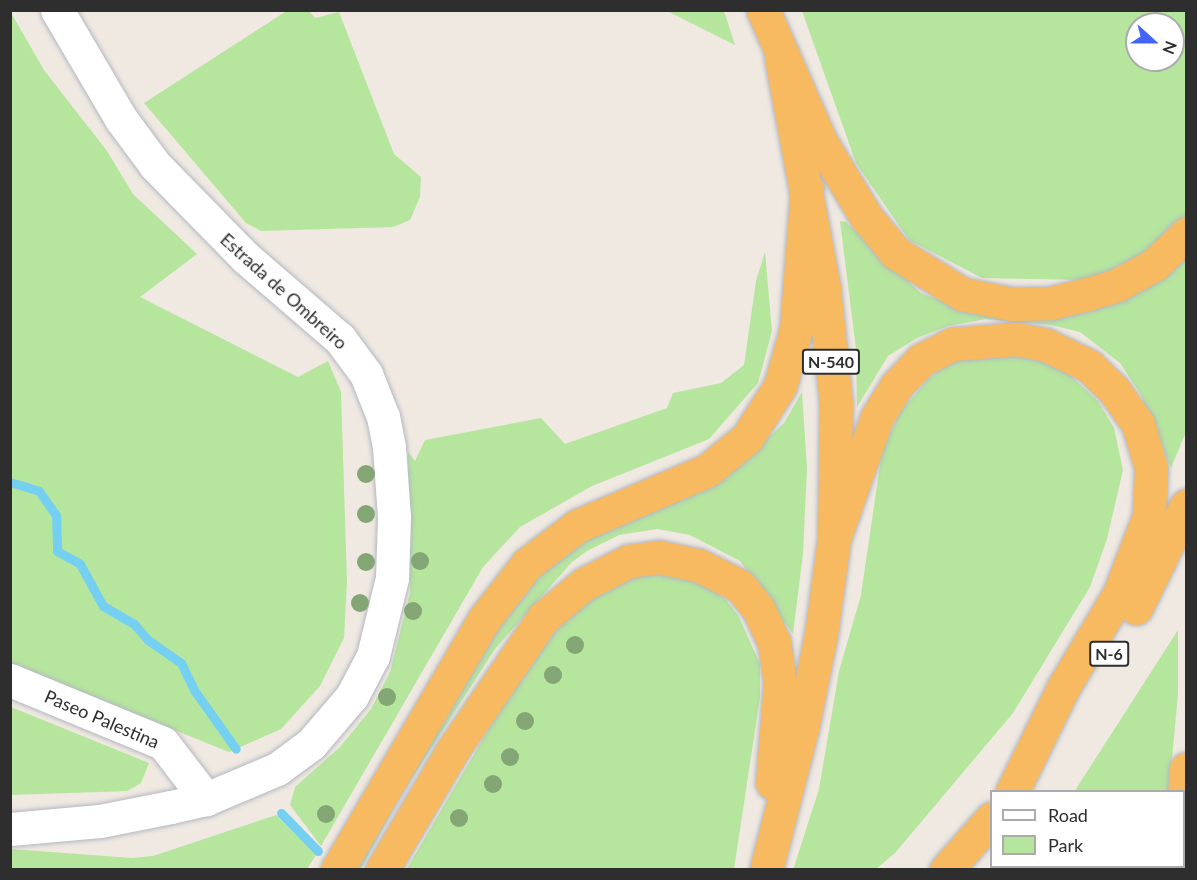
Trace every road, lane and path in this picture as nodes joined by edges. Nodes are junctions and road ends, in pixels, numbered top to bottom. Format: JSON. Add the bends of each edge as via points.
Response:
{"nodes":[{"id":1,"x":57,"y":10,"type":"edge"},
{"id":2,"x":763,"y":10,"type":"edge"},
{"id":3,"x":781,"y":59,"type":"junction"},
{"id":4,"x":807,"y":188,"type":"junction"},
{"id":5,"x":1186,"y":234,"type":"edge"},
{"id":6,"x":1186,"y":506,"type":"edge"},
{"id":7,"x":834,"y":538,"type":"junction"},
{"id":8,"x":10,"y":680,"type":"edge"},
{"id":9,"x":1186,"y":769,"type":"edge"},
{"id":10,"x":1014,"y":790,"type":"edge"},
{"id":11,"x":1014,"y":790,"type":"edge"},
{"id":12,"x":1184,"y":790,"type":"edge"},
{"id":13,"x":206,"y":799,"type":"junction"},
{"id":14,"x":990,"y":820,"type":"edge"},
{"id":15,"x":10,"y":829,"type":"edge"},
{"id":16,"x":769,"y":862,"type":"edge"},
{"id":17,"x":337,"y":870,"type":"edge"},
{"id":18,"x":382,"y":870,"type":"edge"},
{"id":19,"x":946,"y":870,"type":"edge"}],
"edges":[{"from":1,"to":13,"type":"street","name":"Estrada de Ombreiro","via":[[121,119],[155,165],[231,244],[356,358],[376,395],[389,447],[394,516],[392,578],[383,624],[364,676],[338,715],[311,744],[256,780]]},
{"from":2,"to":3,"type":"highway","number":"N-540"},
{"from":3,"to":4,"type":"highway","number":"N-540"},
{"from":3,"to":5,"type":"highway","via":[[842,182],[866,218],[896,253],[962,294],[1012,304],[1051,303],[1088,294],[1117,285],[1154,265]]},
{"from":4,"to":7,"type":"highway","number":"N-540","via":[[824,288],[836,404]]},
{"from":4,"to":17,"type":"highway","via":[[796,330],[780,387],[747,438],[708,470],[577,526],[527,564],[485,618]]},
{"from":6,"to":11,"type":"highway","number":"N-6","via":[[1107,658]]},
{"from":7,"to":10,"type":"highway","via":[[877,417],[897,385],[921,360],[953,344],[1016,339],[1046,345],[1089,366],[1114,390],[1138,424],[1150,468],[1149,516],[1119,594],[1063,688]]},
{"from":7,"to":16,"type":"highway","number":"N-540","via":[[811,687]]},
{"from":8,"to":13,"type":"street","name":"Paseo Palestina","via":[[163,743]]},
{"from":9,"to":12,"type":"highway"},
{"from":13,"to":15,"type":"street","name":"Estrada de Ombreiro","via":[[100,821]]},
{"from":14,"to":19,"type":"highway"},
{"from":16,"to":18,"type":"highway","via":[[768,815],[780,682],[774,642],[758,608],[740,586],[698,565],[659,557],[629,561],[584,584],[543,618],[476,713]]}]}
